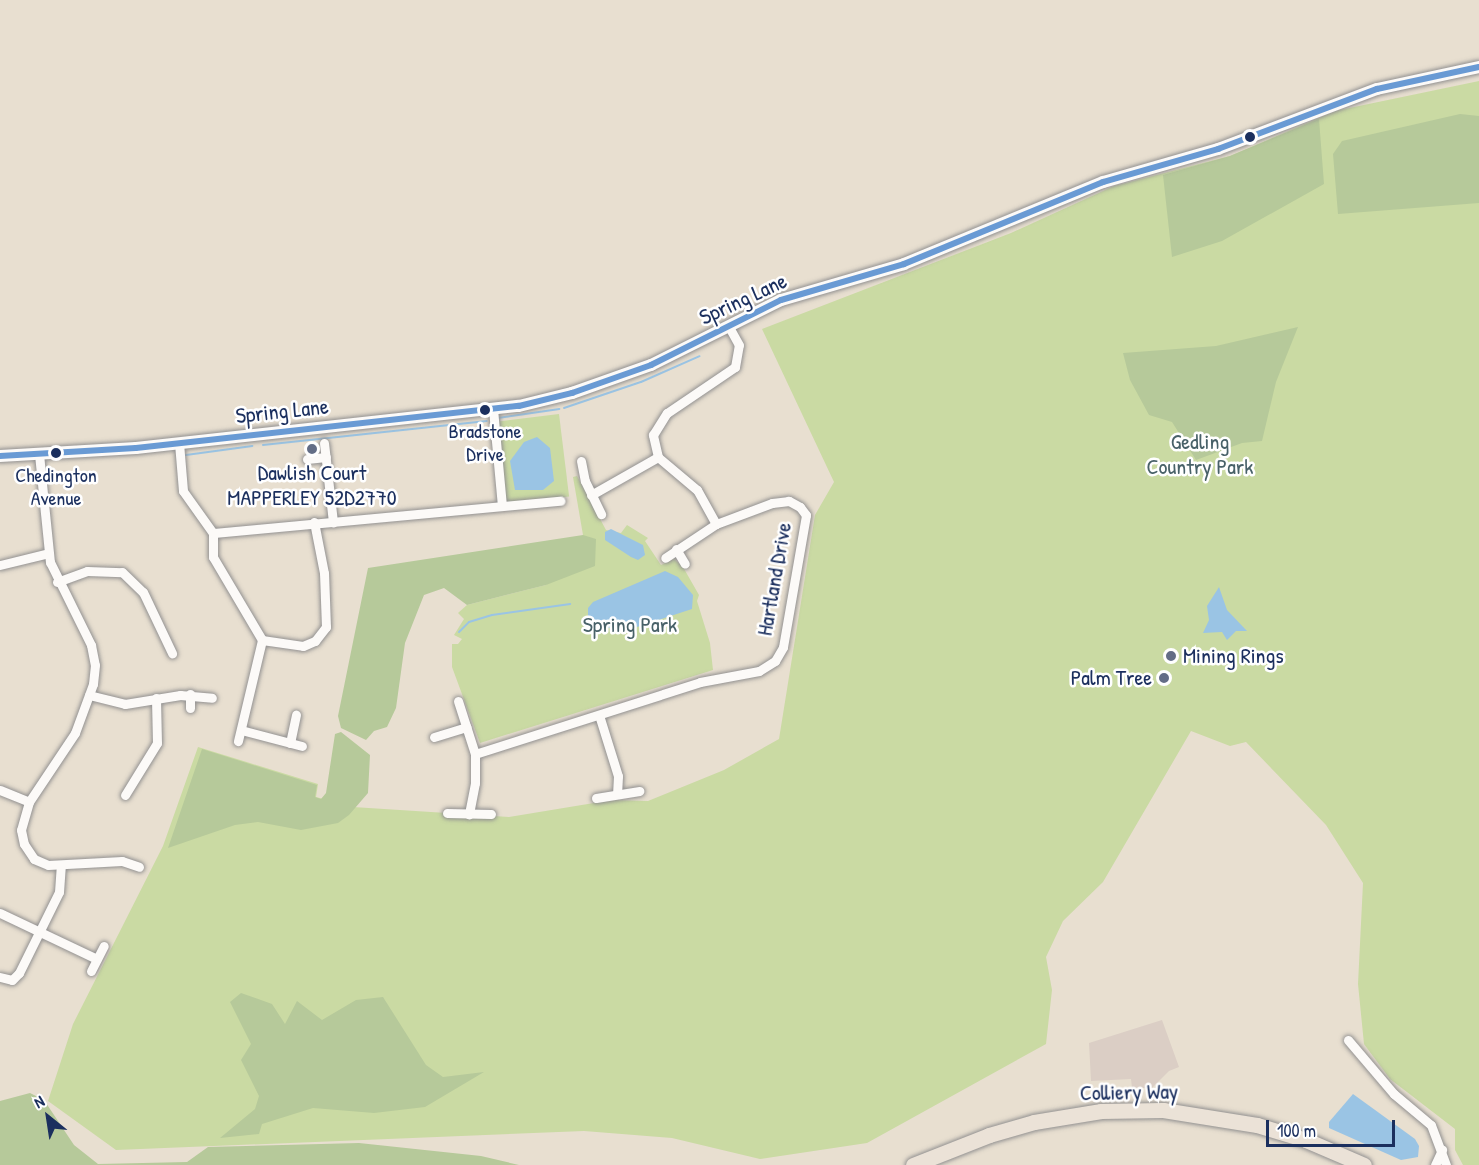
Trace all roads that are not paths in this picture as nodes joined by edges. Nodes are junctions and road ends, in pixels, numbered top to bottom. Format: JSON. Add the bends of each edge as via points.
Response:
{"nodes":[{"id":1,"x":1479,"y":67,"type":"edge"},
{"id":2,"x":729,"y":327,"type":"junction"},
{"id":3,"x":493,"y":409,"type":"junction"},
{"id":4,"x":324,"y":442,"type":"dead end"},
{"id":5,"x":179,"y":443,"type":"junction"},
{"id":6,"x":39,"y":454,"type":"junction"},
{"id":7,"x":0,"y":456,"type":"edge"},
{"id":8,"x":326,"y":457,"type":"junction"},
{"id":9,"x":658,"y":457,"type":"junction"},
{"id":10,"x":307,"y":459,"type":"dead end"},
{"id":11,"x":581,"y":461,"type":"dead end"},
{"id":12,"x":591,"y":495,"type":"junction"},
{"id":13,"x":561,"y":501,"type":"dead end"},
{"id":14,"x":502,"y":506,"type":"junction"},
{"id":15,"x":602,"y":514,"type":"dead end"},
{"id":16,"x":314,"y":522,"type":"junction"},
{"id":17,"x":333,"y":522,"type":"junction"},
{"id":18,"x":716,"y":524,"type":"junction"},
{"id":19,"x":213,"y":533,"type":"junction"},
{"id":20,"x":676,"y":549,"type":"junction"},
{"id":21,"x":49,"y":553,"type":"junction"},
{"id":22,"x":665,"y":558,"type":"dead end"},
{"id":23,"x":685,"y":564,"type":"dead end"},
{"id":24,"x":0,"y":565,"type":"edge"},
{"id":25,"x":57,"y":582,"type":"junction"},
{"id":26,"x":262,"y":640,"type":"junction"},
{"id":27,"x":167,"y":649,"type":"dead end"},
{"id":28,"x":88,"y":694,"type":"junction"},
{"id":29,"x":190,"y":694,"type":"junction"},
{"id":30,"x":156,"y":698,"type":"junction"},
{"id":31,"x":212,"y":698,"type":"dead end"},
{"id":32,"x":458,"y":702,"type":"dead end"},
{"id":33,"x":190,"y":708,"type":"dead end"},
{"id":34,"x":599,"y":715,"type":"junction"},
{"id":35,"x":296,"y":716,"type":"dead end"},
{"id":36,"x":466,"y":727,"type":"junction"},
{"id":37,"x":241,"y":730,"type":"junction"},
{"id":38,"x":434,"y":738,"type":"dead end"},
{"id":39,"x":238,"y":741,"type":"dead end"},
{"id":40,"x":290,"y":743,"type":"junction"},
{"id":41,"x":302,"y":746,"type":"dead end"},
{"id":42,"x":475,"y":754,"type":"junction"},
{"id":43,"x":132,"y":785,"type":"junction"},
{"id":44,"x":0,"y":790,"type":"edge"},
{"id":45,"x":639,"y":791,"type":"dead end"},
{"id":46,"x":142,"y":792,"type":"dead end"},
{"id":47,"x":617,"y":794,"type":"junction"},
{"id":48,"x":125,"y":795,"type":"dead end"},
{"id":49,"x":596,"y":798,"type":"dead end"},
{"id":50,"x":28,"y":802,"type":"junction"},
{"id":51,"x":447,"y":813,"type":"dead end"},
{"id":52,"x":469,"y":814,"type":"junction"},
{"id":53,"x":491,"y":814,"type":"dead end"},
{"id":54,"x":61,"y":865,"type":"junction"},
{"id":55,"x":139,"y":867,"type":"dead end"},
{"id":56,"x":0,"y":914,"type":"edge"},
{"id":57,"x":41,"y":931,"type":"junction"},
{"id":58,"x":104,"y":946,"type":"dead end"},
{"id":59,"x":97,"y":959,"type":"junction"},
{"id":60,"x":91,"y":971,"type":"dead end"},
{"id":61,"x":0,"y":977,"type":"edge"},
{"id":62,"x":1348,"y":1040,"type":"dead end"},
{"id":63,"x":1442,"y":1150,"type":"junction"},
{"id":64,"x":1351,"y":1161,"type":"edge"},
{"id":65,"x":913,"y":1165,"type":"edge"},
{"id":66,"x":1364,"y":1165,"type":"edge"},
{"id":67,"x":1435,"y":1165,"type":"edge"},
{"id":68,"x":1446,"y":1165,"type":"edge"}],
"edges":[{"from":1,"to":2,"type":"street","name":"Spring Lane","via":[[1377,89],[1218,149],[1103,182],[904,264],[781,300]]},
{"from":2,"to":3,"type":"street","name":"Spring Lane","via":[[625,376],[519,406]]},
{"from":2,"to":9,"type":"street","via":[[739,345],[738,363],[729,374],[660,420],[653,435]]},
{"from":3,"to":5,"type":"street","name":"Spring Lane"},
{"from":3,"to":14,"type":"street"},
{"from":4,"to":8,"type":"street"},
{"from":5,"to":6,"type":"street","name":"Spring Lane"},
{"from":5,"to":19,"type":"street","via":[[183,491]]},
{"from":6,"to":7,"type":"street","name":"Spring Lane"},
{"from":6,"to":21,"type":"street"},
{"from":8,"to":10,"type":"street"},
{"from":8,"to":17,"type":"street"},
{"from":9,"to":12,"type":"street"},
{"from":9,"to":18,"type":"street","via":[[697,490]]},
{"from":11,"to":12,"type":"street"},
{"from":12,"to":15,"type":"street"},
{"from":13,"to":14,"type":"street"},
{"from":14,"to":17,"type":"street"},
{"from":16,"to":17,"type":"street"},
{"from":16,"to":19,"type":"street"},
{"from":16,"to":26,"type":"street","via":[[324,573],[326,627],[315,641],[303,646]]},
{"from":18,"to":20,"type":"street"},
{"from":18,"to":34,"type":"street","name":"Hartland Drive","via":[[772,503],[789,501],[806,515],[783,647],[775,662],[759,671],[721,677]]},
{"from":19,"to":26,"type":"street","via":[[213,557]]},
{"from":20,"to":22,"type":"street"},
{"from":20,"to":23,"type":"street"},
{"from":21,"to":24,"type":"street","via":[[13,555]]},
{"from":21,"to":25,"type":"street"},
{"from":25,"to":27,"type":"street","via":[[87,571],[122,572],[143,592]]},
{"from":25,"to":28,"type":"street","via":[[94,654]]},
{"from":26,"to":37,"type":"street"},
{"from":28,"to":30,"type":"street","via":[[125,704]]},
{"from":28,"to":50,"type":"street","via":[[71,740]]},
{"from":29,"to":30,"type":"street"},
{"from":29,"to":31,"type":"street"},
{"from":29,"to":33,"type":"street"},
{"from":30,"to":43,"type":"street","via":[[157,743]]},
{"from":32,"to":36,"type":"street"},
{"from":34,"to":42,"type":"street","name":"Hartland Drive"},
{"from":34,"to":47,"type":"street","via":[[618,776]]},
{"from":35,"to":40,"type":"street"},
{"from":36,"to":38,"type":"street"},
{"from":36,"to":42,"type":"street"},
{"from":37,"to":39,"type":"street"},
{"from":37,"to":40,"type":"street"},
{"from":40,"to":41,"type":"street"},
{"from":42,"to":52,"type":"street","via":[[477,770]]},
{"from":43,"to":46,"type":"street"},
{"from":43,"to":48,"type":"street"},
{"from":44,"to":50,"type":"street"},
{"from":45,"to":47,"type":"street"},
{"from":47,"to":49,"type":"street"},
{"from":50,"to":54,"type":"street","via":[[21,830],[24,844],[37,862]]},
{"from":51,"to":52,"type":"street"},
{"from":52,"to":53,"type":"street"},
{"from":54,"to":55,"type":"street","via":[[122,856]]},
{"from":54,"to":57,"type":"street","via":[[59,892]]},
{"from":56,"to":57,"type":"street"},
{"from":57,"to":59,"type":"street"},
{"from":57,"to":61,"type":"street","via":[[16,978]]},
{"from":58,"to":59,"type":"street"},
{"from":59,"to":60,"type":"street"},
{"from":62,"to":63,"type":"street","via":[[1394,1095],[1431,1125]]},
{"from":63,"to":67,"type":"street"},
{"from":63,"to":68,"type":"street"},
{"from":64,"to":65,"type":"main road","name":"Colliery Way","via":[[1306,1140],[1229,1118],[1132,1110],[1034,1122]]},
{"from":64,"to":66,"type":"main road","name":"Colliery Way"}]}
